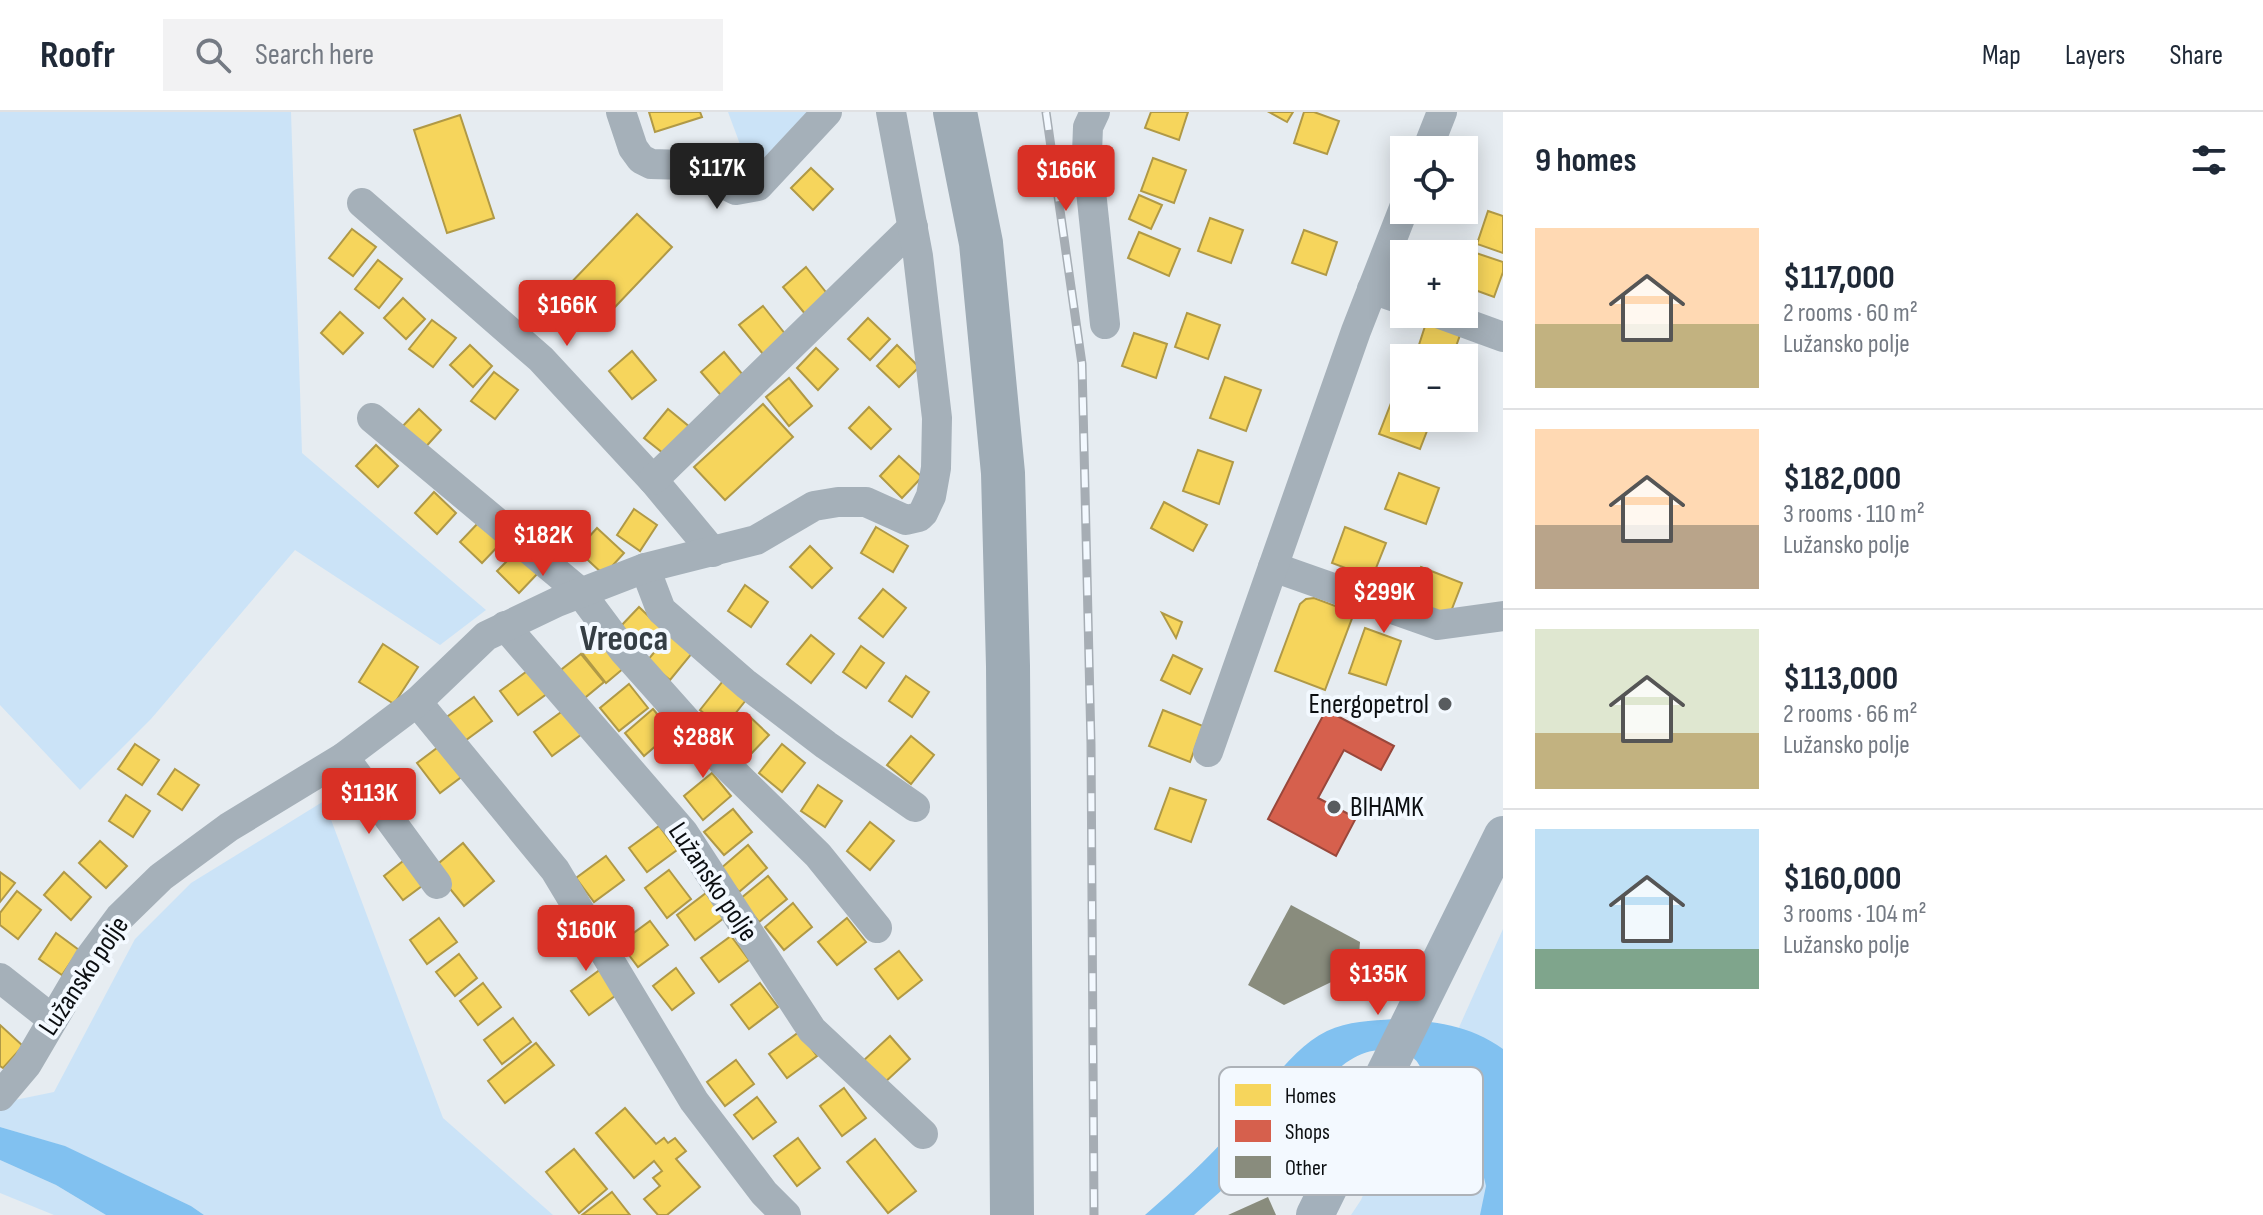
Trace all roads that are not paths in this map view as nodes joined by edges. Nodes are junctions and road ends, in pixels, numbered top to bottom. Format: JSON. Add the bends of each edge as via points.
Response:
{"nodes":[{"id":1,"x":621,"y":112,"type":"edge"},
{"id":2,"x":827,"y":112,"type":"edge"},
{"id":3,"x":891,"y":112,"type":"edge"},
{"id":4,"x":930,"y":112,"type":"edge"},
{"id":5,"x":955,"y":112,"type":"edge"},
{"id":6,"x":1095,"y":112,"type":"edge"},
{"id":7,"x":1442,"y":112,"type":"edge"},
{"id":8,"x":1433,"y":136,"type":"edge"},
{"id":9,"x":362,"y":203,"type":"dead end"},
{"id":10,"x":1398,"y":224,"type":"edge"},
{"id":11,"x":913,"y":227,"type":"junction"},
{"id":12,"x":1372,"y":289,"type":"junction"},
{"id":13,"x":1390,"y":295,"type":"edge"},
{"id":14,"x":1105,"y":324,"type":"dead end"},
{"id":15,"x":1478,"y":328,"type":"edge"},
{"id":16,"x":1503,"y":337,"type":"edge"},
{"id":17,"x":372,"y":418,"type":"dead end"},
{"id":18,"x":653,"y":480,"type":"junction"},
{"id":19,"x":713,"y":552,"type":"junction"},
{"id":20,"x":1273,"y":567,"type":"junction"},
{"id":21,"x":645,"y":568,"type":"junction"},
{"id":22,"x":580,"y":592,"type":"junction"},
{"id":23,"x":1503,"y":616,"type":"edge"},
{"id":24,"x":505,"y":626,"type":"junction"},
{"id":25,"x":417,"y":702,"type":"junction"},
{"id":26,"x":1208,"y":752,"type":"dead end"},
{"id":27,"x":344,"y":757,"type":"junction"},
{"id":28,"x":915,"y":807,"type":"dead end"},
{"id":29,"x":1503,"y":835,"type":"edge"},
{"id":30,"x":437,"y":884,"type":"dead end"},
{"id":31,"x":877,"y":928,"type":"dead end"},
{"id":32,"x":0,"y":978,"type":"edge"},
{"id":33,"x":52,"y":1019,"type":"junction"},
{"id":34,"x":1388,"y":1067,"type":"edge"},
{"id":35,"x":0,"y":1096,"type":"edge"},
{"id":36,"x":923,"y":1134,"type":"dead end"},
{"id":37,"x":1325,"y":1195,"type":"edge"},
{"id":38,"x":786,"y":1215,"type":"edge"},
{"id":39,"x":984,"y":1215,"type":"edge"},
{"id":40,"x":1012,"y":1215,"type":"edge"},
{"id":41,"x":1315,"y":1215,"type":"edge"}],
"edges":[{"from":1,"to":2,"type":"street","via":[[641,159],[686,165],[736,190],[758,186]]},
{"from":3,"to":11,"type":"street","name":"Lužansko polje"},
{"from":4,"to":39,"type":"highway","via":[[955,243],[973,423],[982,623]]},
{"from":5,"to":40,"type":"highway","via":[[981,243],[1003,473]]},
{"from":6,"to":14,"type":"street","via":[[1087,153]]},
{"from":7,"to":8,"type":"street"},
{"from":9,"to":18,"type":"street","via":[[541,359]]},
{"from":10,"to":12,"type":"street"},
{"from":11,"to":18,"type":"street"},
{"from":11,"to":19,"type":"street","name":"Lužansko polje","via":[[937,418],[936,468],[923,513],[906,520],[866,502],[814,506],[756,540]]},
{"from":12,"to":13,"type":"street"},
{"from":12,"to":20,"type":"street"},
{"from":15,"to":16,"type":"street"},
{"from":17,"to":22,"type":"street"},
{"from":18,"to":19,"type":"street"},
{"from":19,"to":21,"type":"street","name":"Lužansko polje"},
{"from":20,"to":23,"type":"street","via":[[1438,625]]},
{"from":20,"to":26,"type":"street"},
{"from":21,"to":22,"type":"street","name":"Lužansko polje"},
{"from":21,"to":28,"type":"street","via":[[661,610],[746,684]]},
{"from":22,"to":24,"type":"street","name":"Lužansko polje"},
{"from":22,"to":31,"type":"street","via":[[624,651],[723,762],[818,855]]},
{"from":24,"to":25,"type":"street","name":"Lužansko polje","via":[[486,636]]},
{"from":24,"to":36,"type":"street","name":"Lužansko polje","via":[[683,832],[812,1030]]},
{"from":25,"to":27,"type":"street","name":"Lužansko polje"},
{"from":25,"to":38,"type":"street","via":[[555,870],[694,1101]]},
{"from":27,"to":30,"type":"street"},
{"from":27,"to":33,"type":"street","name":"Lužansko polje","via":[[229,827],[161,877],[120,917]]},
{"from":29,"to":34,"type":"main road"},
{"from":32,"to":33,"type":"street"},
{"from":33,"to":35,"type":"street","name":"Lužansko polje","via":[[27,1064]]},
{"from":37,"to":41,"type":"main road"}]}
